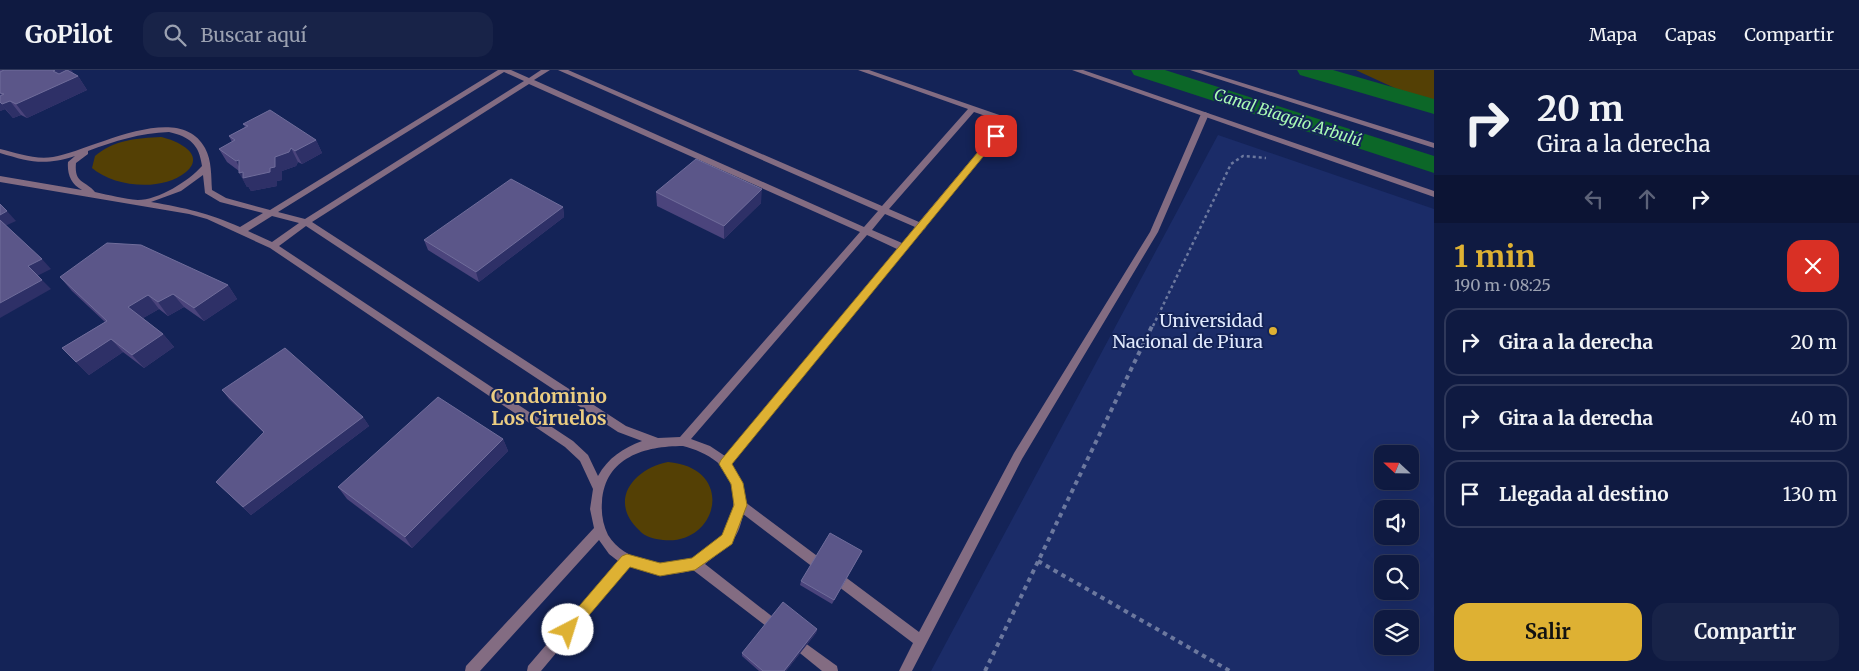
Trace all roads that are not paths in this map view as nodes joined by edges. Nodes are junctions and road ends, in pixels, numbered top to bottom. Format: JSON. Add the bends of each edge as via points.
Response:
{"nodes":[{"id":1,"x":504,"y":70,"type":"edge"},
{"id":2,"x":546,"y":70,"type":"edge"},
{"id":3,"x":562,"y":70,"type":"edge"},
{"id":4,"x":862,"y":70,"type":"edge"},
{"id":5,"x":1076,"y":70,"type":"edge"},
{"id":6,"x":1194,"y":70,"type":"edge"},
{"id":7,"x":530,"y":81,"type":"junction"},
{"id":8,"x":973,"y":108,"type":"junction"},
{"id":9,"x":1205,"y":114,"type":"junction"},
{"id":10,"x":96,"y":145,"type":"junction"},
{"id":11,"x":1434,"y":146,"type":"edge"},
{"id":12,"x":0,"y":151,"type":"edge"},
{"id":13,"x":206,"y":167,"type":"junction"},
{"id":14,"x":0,"y":178,"type":"edge"},
{"id":15,"x":1434,"y":194,"type":"edge"},
{"id":16,"x":98,"y":196,"type":"junction"},
{"id":17,"x":138,"y":202,"type":"junction"},
{"id":18,"x":884,"y":210,"type":"junction"},
{"id":19,"x":271,"y":212,"type":"junction"},
{"id":20,"x":306,"y":222,"type":"junction"},
{"id":21,"x":922,"y":227,"type":"junction"},
{"id":22,"x":865,"y":230,"type":"junction"},
{"id":23,"x":241,"y":231,"type":"junction"},
{"id":24,"x":273,"y":246,"type":"junction"},
{"id":25,"x":904,"y":248,"type":"junction"},
{"id":26,"x":654,"y":441,"type":"junction"},
{"id":27,"x":683,"y":441,"type":"junction"},
{"id":28,"x":725,"y":464,"type":"junction"},
{"id":29,"x":598,"y":487,"type":"junction"},
{"id":30,"x":740,"y":505,"type":"junction"},
{"id":31,"x":599,"y":531,"type":"junction"},
{"id":32,"x":627,"y":560,"type":"junction"},
{"id":33,"x":695,"y":564,"type":"junction"},
{"id":34,"x":920,"y":641,"type":"junction"},
{"id":35,"x":471,"y":671,"type":"edge"},
{"id":36,"x":533,"y":671,"type":"edge"},
{"id":37,"x":832,"y":671,"type":"edge"},
{"id":38,"x":905,"y":671,"type":"edge"}],
"edges":[{"from":1,"to":7,"type":"street"},
{"from":1,"to":19,"type":"street"},
{"from":2,"to":7,"type":"street"},
{"from":3,"to":18,"type":"street"},
{"from":4,"to":8,"type":"street"},
{"from":5,"to":9,"type":"street"},
{"from":6,"to":11,"type":"street"},
{"from":7,"to":20,"type":"street"},
{"from":7,"to":22,"type":"street"},
{"from":8,"to":18,"type":"street"},
{"from":8,"to":21,"type":"street","via":[[1008,121]]},
{"from":9,"to":15,"type":"street"},
{"from":9,"to":34,"type":"street","via":[[1154,232],[1018,456]]},
{"from":10,"to":12,"type":"street","via":[[55,159],[42,160]]},
{"from":10,"to":13,"type":"street","via":[[141,132],[166,130],[191,136],[198,143]]},
{"from":10,"to":16,"type":"street","via":[[70,167],[79,185]]},
{"from":13,"to":17,"type":"street","via":[[196,180],[182,188]]},
{"from":13,"to":19,"type":"street","via":[[208,191],[223,200]]},
{"from":14,"to":16,"type":"street"},
{"from":16,"to":17,"type":"street"},
{"from":17,"to":23,"type":"street","via":[[189,211]]},
{"from":18,"to":21,"type":"street"},
{"from":18,"to":22,"type":"street"},
{"from":19,"to":20,"type":"street"},
{"from":19,"to":23,"type":"street"},
{"from":20,"to":24,"type":"street"},
{"from":20,"to":26,"type":"street","via":[[622,429]]},
{"from":21,"to":25,"type":"street"},
{"from":22,"to":25,"type":"street"},
{"from":22,"to":27,"type":"street"},
{"from":23,"to":24,"type":"street"},
{"from":24,"to":29,"type":"street","via":[[569,444],[584,458]]},
{"from":25,"to":28,"type":"street"},
{"from":26,"to":27,"type":"street"},
{"from":26,"to":29,"type":"street","via":[[627,452],[609,467]]},
{"from":27,"to":28,"type":"street","via":[[706,448]]},
{"from":28,"to":30,"type":"street","via":[[737,483]]},
{"from":29,"to":31,"type":"street","via":[[595,509]]},
{"from":30,"to":33,"type":"street","via":[[727,540]]},
{"from":30,"to":34,"type":"street"},
{"from":31,"to":32,"type":"street","via":[[610,547]]},
{"from":31,"to":35,"type":"street"},
{"from":32,"to":33,"type":"street","via":[[660,570]]},
{"from":32,"to":36,"type":"street"},
{"from":33,"to":37,"type":"street"},
{"from":34,"to":38,"type":"street"}]}
